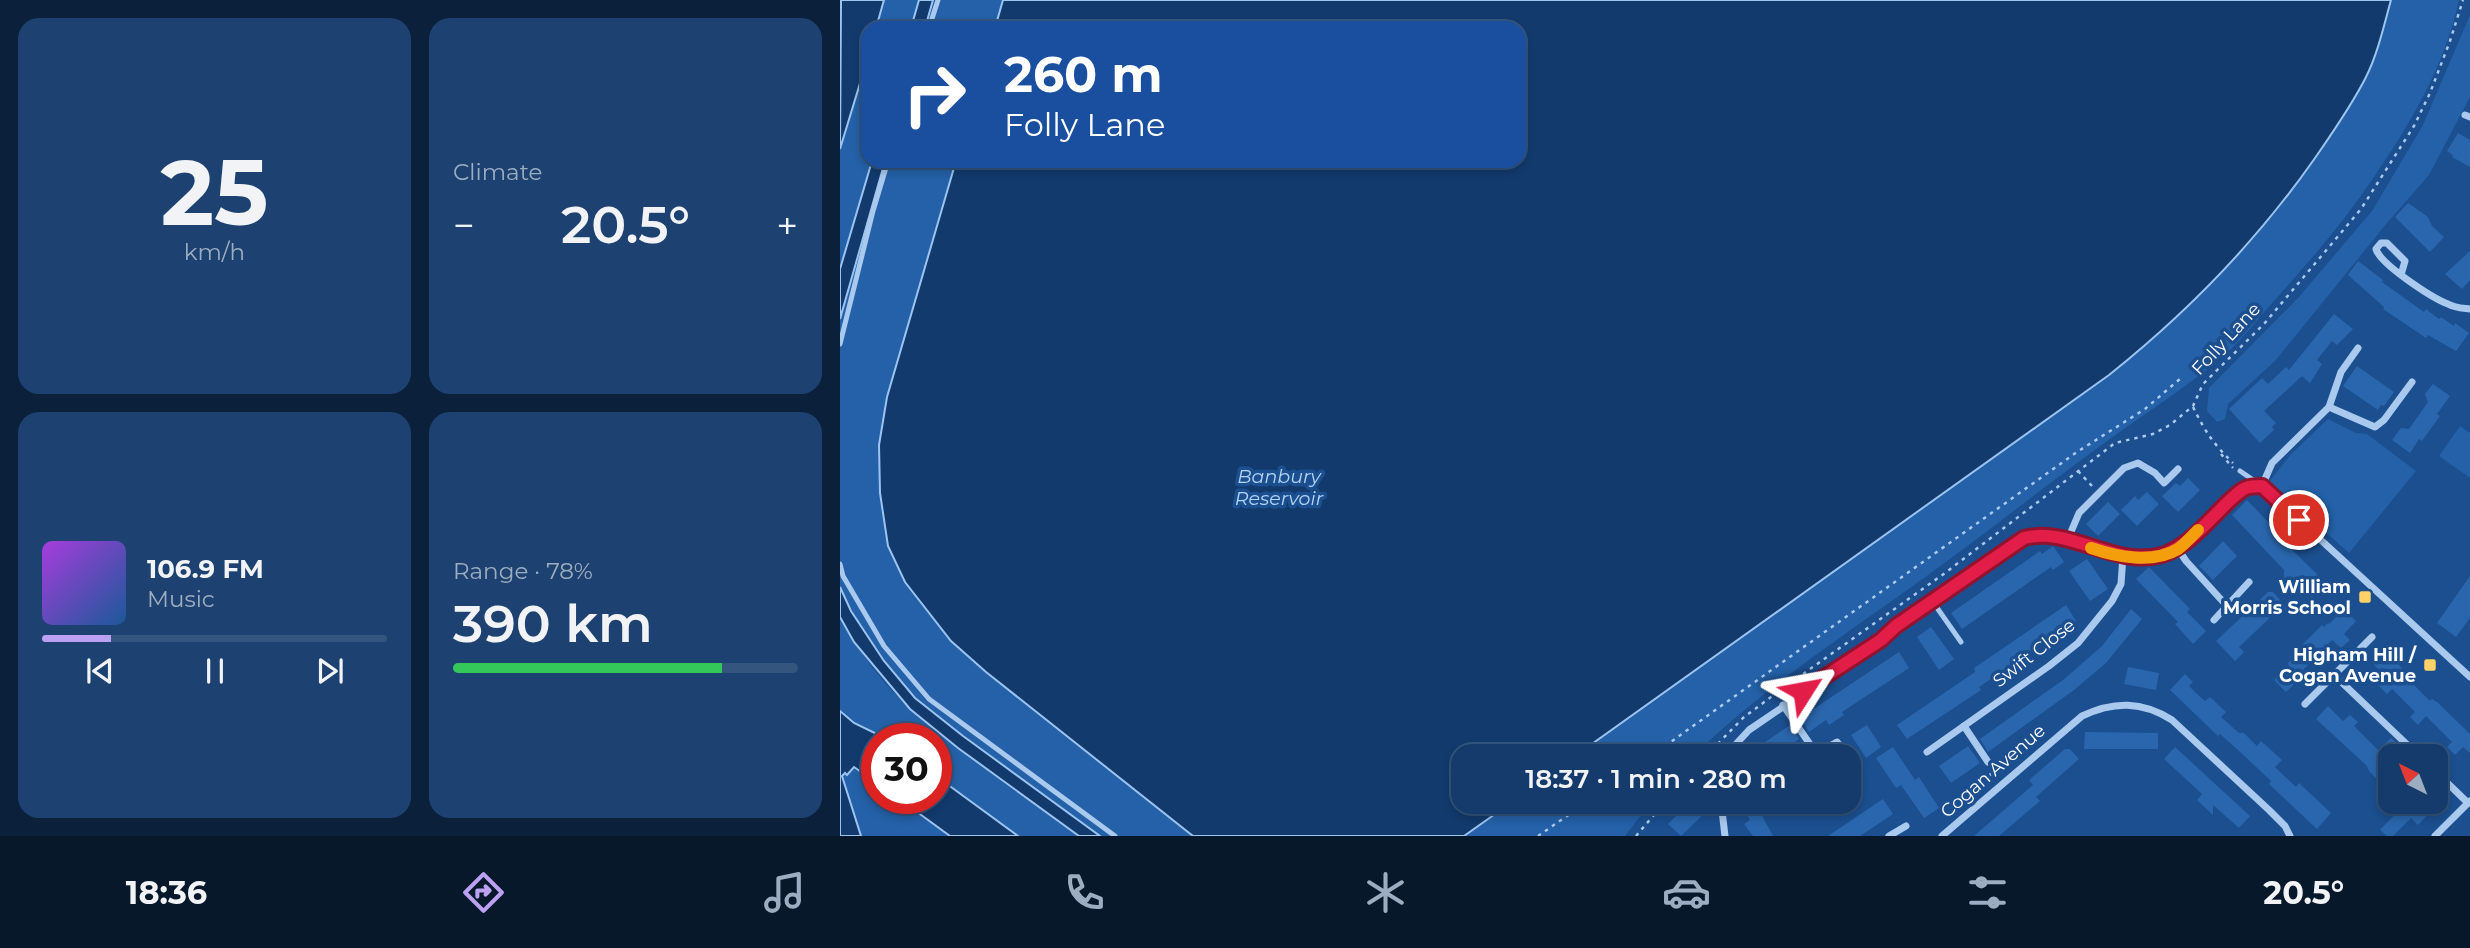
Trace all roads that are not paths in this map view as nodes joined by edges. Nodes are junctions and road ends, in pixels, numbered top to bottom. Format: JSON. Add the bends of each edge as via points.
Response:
{"nodes":[{"id":1,"x":938,"y":0,"type":"edge"},
{"id":2,"x":931,"y":21,"type":"edge"},
{"id":3,"x":886,"y":168,"type":"edge"},
{"id":4,"x":2401,"y":275,"type":"junction"},
{"id":5,"x":2470,"y":309,"type":"edge"},
{"id":6,"x":840,"y":344,"type":"edge"},
{"id":7,"x":2358,"y":348,"type":"dead end"},
{"id":8,"x":2412,"y":382,"type":"dead end"},
{"id":9,"x":2329,"y":407,"type":"junction"},
{"id":10,"x":2178,"y":469,"type":"dead end"},
{"id":11,"x":2237,"y":470,"type":"road end"},
{"id":12,"x":2262,"y":486,"type":"junction"},
{"id":13,"x":2068,"y":539,"type":"junction"},
{"id":14,"x":2178,"y":549,"type":"junction"},
{"id":15,"x":2123,"y":556,"type":"junction"},
{"id":16,"x":840,"y":564,"type":"edge"},
{"id":17,"x":2249,"y":582,"type":"dead end"},
{"id":18,"x":1933,"y":602,"type":"junction"},
{"id":19,"x":2226,"y":605,"type":"junction"},
{"id":20,"x":2214,"y":620,"type":"dead end"},
{"id":21,"x":2372,"y":637,"type":"dead end"},
{"id":22,"x":1961,"y":642,"type":"dead end"},
{"id":23,"x":2334,"y":675,"type":"junction"},
{"id":24,"x":2470,"y":677,"type":"edge"},
{"id":25,"x":2305,"y":704,"type":"dead end"},
{"id":26,"x":1783,"y":705,"type":"junction"},
{"id":27,"x":1964,"y":726,"type":"junction"},
{"id":28,"x":1736,"y":744,"type":"edge"},
{"id":29,"x":1807,"y":744,"type":"edge"},
{"id":30,"x":2406,"y":744,"type":"edge"},
{"id":31,"x":1927,"y":752,"type":"dead end"},
{"id":32,"x":1988,"y":762,"type":"dead end"},
{"id":33,"x":2448,"y":783,"type":"edge"},
{"id":34,"x":2469,"y":802,"type":"edge"},
{"id":35,"x":1722,"y":814,"type":"edge"},
{"id":36,"x":1906,"y":826,"type":"dead end"},
{"id":37,"x":1115,"y":836,"type":"edge"},
{"id":38,"x":1725,"y":836,"type":"edge"},
{"id":39,"x":1889,"y":836,"type":"edge"},
{"id":40,"x":1942,"y":836,"type":"edge"},
{"id":41,"x":2290,"y":836,"type":"edge"},
{"id":42,"x":2435,"y":836,"type":"edge"}],
"edges":[{"from":1,"to":2,"type":"lane"},
{"from":3,"to":6,"type":"lane"},
{"from":4,"to":4,"type":"street","via":[[2405,261],[2387,243],[2381,243],[2376,249],[2378,256]]},
{"from":4,"to":5,"type":"street","via":[[2444,303]]},
{"from":7,"to":9,"type":"street","via":[[2341,372]]},
{"from":8,"to":9,"type":"street","via":[[2375,427]]},
{"from":9,"to":12,"type":"street","via":[[2272,463]]},
{"from":10,"to":13,"type":"street","via":[[2164,483],[2138,463],[2124,468],[2079,513]]},
{"from":11,"to":12,"type":"lane"},
{"from":12,"to":14,"type":"street","via":[[2243,489]]},
{"from":12,"to":24,"type":"street"},
{"from":13,"to":15,"type":"street"},
{"from":13,"to":18,"type":"street","via":[[2050,535],[2024,538]]},
{"from":14,"to":15,"type":"street","via":[[2160,555]]},
{"from":14,"to":19,"type":"street"},
{"from":15,"to":27,"type":"street","name":"Swift Close","via":[[2121,584],[2078,643]]},
{"from":16,"to":37,"type":"lane","via":[[884,646],[929,699]]},
{"from":17,"to":19,"type":"street"},
{"from":18,"to":22,"type":"lane"},
{"from":18,"to":26,"type":"street"},
{"from":19,"to":20,"type":"street"},
{"from":21,"to":23,"type":"street"},
{"from":23,"to":25,"type":"street"},
{"from":23,"to":30,"type":"street"},
{"from":26,"to":28,"type":"street"},
{"from":26,"to":29,"type":"street"},
{"from":27,"to":31,"type":"street","name":"Swift Close"},
{"from":27,"to":32,"type":"street"},
{"from":33,"to":34,"type":"street"},
{"from":34,"to":42,"type":"street"},
{"from":35,"to":38,"type":"street"},
{"from":36,"to":39,"type":"street"},
{"from":40,"to":41,"type":"street","name":"Cogan Avenue","via":[[2082,716],[2135,704],[2172,720],[2269,810]]}]}
